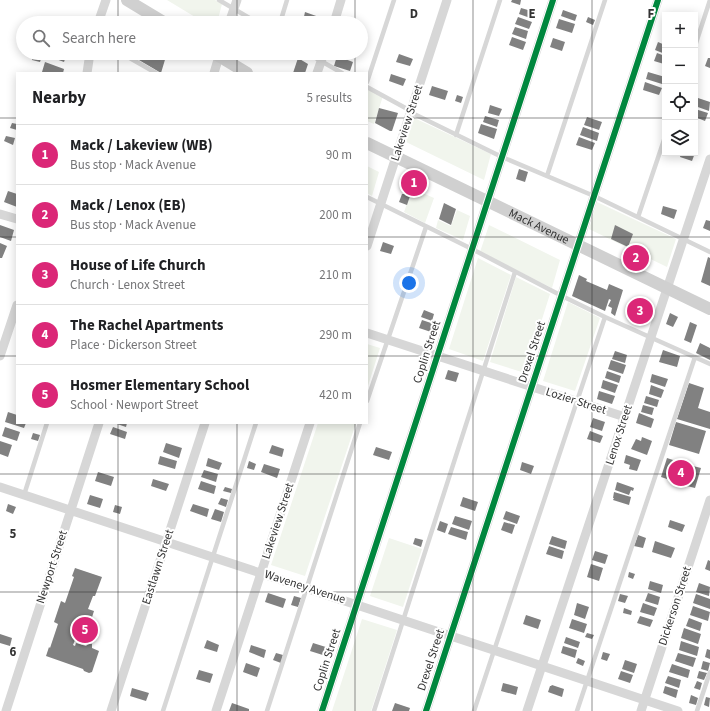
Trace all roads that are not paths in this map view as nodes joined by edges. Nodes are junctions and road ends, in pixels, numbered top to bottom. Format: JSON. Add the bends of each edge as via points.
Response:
{"nodes":[{"id":1,"x":106,"y":0,"type":"edge"},
{"id":2,"x":127,"y":0,"type":"edge"},
{"id":3,"x":219,"y":0,"type":"edge"},
{"id":4,"x":287,"y":0,"type":"edge"},
{"id":5,"x":341,"y":0,"type":"edge"},
{"id":6,"x":394,"y":0,"type":"edge"},
{"id":7,"x":447,"y":0,"type":"edge"},
{"id":8,"x":500,"y":0,"type":"edge"},
{"id":9,"x":553,"y":0,"type":"edge"},
{"id":10,"x":605,"y":0,"type":"edge"},
{"id":11,"x":658,"y":0,"type":"edge"},
{"id":12,"x":710,"y":0,"type":"edge"},
{"id":13,"x":235,"y":4,"type":"edge"},
{"id":14,"x":100,"y":16,"type":"edge"},
{"id":15,"x":153,"y":16,"type":"edge"},
{"id":16,"x":232,"y":16,"type":"edge"},
{"id":17,"x":250,"y":16,"type":"edge"},
{"id":18,"x":282,"y":16,"type":"edge"},
{"id":19,"x":336,"y":16,"type":"edge"},
{"id":20,"x":698,"y":37,"type":"edge"},
{"id":21,"x":89,"y":60,"type":"edge"},
{"id":22,"x":133,"y":60,"type":"edge"},
{"id":23,"x":217,"y":60,"type":"edge"},
{"id":24,"x":227,"y":60,"type":"edge"},
{"id":25,"x":322,"y":60,"type":"edge"},
{"id":26,"x":327,"y":60,"type":"edge"},
{"id":27,"x":87,"y":72,"type":"edge"},
{"id":28,"x":154,"y":72,"type":"edge"},
{"id":29,"x":214,"y":72,"type":"edge"},
{"id":30,"x":246,"y":72,"type":"edge"},
{"id":31,"x":317,"y":72,"type":"edge"},
{"id":32,"x":341,"y":72,"type":"edge"},
{"id":33,"x":368,"y":79,"type":"edge"},
{"id":34,"x":368,"y":88,"type":"edge"},
{"id":35,"x":410,"y":111,"type":"junction"},
{"id":36,"x":456,"y":134,"type":"junction"},
{"id":37,"x":368,"y":143,"type":"edge"},
{"id":38,"x":662,"y":145,"type":"edge"},
{"id":39,"x":396,"y":157,"type":"junction"},
{"id":40,"x":502,"y":157,"type":"junction"},
{"id":41,"x":710,"y":159,"type":"edge"},
{"id":42,"x":547,"y":176,"type":"junction"},
{"id":43,"x":594,"y":196,"type":"junction"},
{"id":44,"x":368,"y":198,"type":"edge"},
{"id":45,"x":488,"y":202,"type":"junction"},
{"id":46,"x":380,"y":204,"type":"junction"},
{"id":47,"x":0,"y":214,"type":"edge"},
{"id":48,"x":638,"y":218,"type":"junction"},
{"id":49,"x":16,"y":219,"type":"edge"},
{"id":50,"x":426,"y":227,"type":"junction"},
{"id":51,"x":684,"y":239,"type":"junction"},
{"id":52,"x":368,"y":243,"type":"edge"},
{"id":53,"x":579,"y":246,"type":"junction"},
{"id":54,"x":472,"y":249,"type":"junction"},
{"id":55,"x":710,"y":252,"type":"edge"},
{"id":56,"x":515,"y":272,"type":"junction"},
{"id":57,"x":667,"y":289,"type":"junction"},
{"id":58,"x":562,"y":296,"type":"junction"},
{"id":59,"x":16,"y":308,"type":"edge"},
{"id":60,"x":710,"y":309,"type":"edge"},
{"id":61,"x":605,"y":317,"type":"junction"},
{"id":62,"x":368,"y":333,"type":"edge"},
{"id":63,"x":652,"y":338,"type":"junction"},
{"id":64,"x":387,"y":339,"type":"junction"},
{"id":65,"x":0,"y":356,"type":"edge"},
{"id":66,"x":438,"y":356,"type":"junction"},
{"id":67,"x":695,"y":357,"type":"junction"},
{"id":68,"x":710,"y":364,"type":"edge"},
{"id":69,"x":483,"y":371,"type":"junction"},
{"id":70,"x":532,"y":387,"type":"junction"},
{"id":71,"x":368,"y":399,"type":"edge"},
{"id":72,"x":577,"y":402,"type":"junction"},
{"id":73,"x":625,"y":417,"type":"junction"},
{"id":74,"x":47,"y":424,"type":"edge"},
{"id":75,"x":99,"y":424,"type":"edge"},
{"id":76,"x":206,"y":424,"type":"edge"},
{"id":77,"x":256,"y":424,"type":"edge"},
{"id":78,"x":310,"y":424,"type":"edge"},
{"id":79,"x":360,"y":424,"type":"edge"},
{"id":80,"x":0,"y":487,"type":"edge"},
{"id":81,"x":24,"y":495,"type":"junction"},
{"id":82,"x":710,"y":500,"type":"edge"},
{"id":83,"x":70,"y":510,"type":"junction"},
{"id":84,"x":167,"y":542,"type":"junction"},
{"id":85,"x":212,"y":557,"type":"junction"},
{"id":86,"x":261,"y":573,"type":"junction"},
{"id":87,"x":306,"y":588,"type":"junction"},
{"id":88,"x":357,"y":604,"type":"junction"},
{"id":89,"x":403,"y":620,"type":"junction"},
{"id":90,"x":451,"y":635,"type":"junction"},
{"id":91,"x":494,"y":650,"type":"junction"},
{"id":92,"x":542,"y":666,"type":"junction"},
{"id":93,"x":710,"y":672,"type":"edge"},
{"id":94,"x":586,"y":681,"type":"junction"},
{"id":95,"x":644,"y":700,"type":"junction"},
{"id":96,"x":6,"y":711,"type":"edge"},
{"id":97,"x":112,"y":711,"type":"edge"},
{"id":98,"x":163,"y":711,"type":"edge"},
{"id":99,"x":216,"y":711,"type":"edge"},
{"id":100,"x":267,"y":711,"type":"edge"},
{"id":101,"x":322,"y":711,"type":"edge"},
{"id":102,"x":374,"y":711,"type":"edge"},
{"id":103,"x":426,"y":711,"type":"edge"},
{"id":104,"x":474,"y":711,"type":"edge"},
{"id":105,"x":527,"y":711,"type":"edge"},
{"id":106,"x":577,"y":711,"type":"edge"},
{"id":107,"x":641,"y":711,"type":"edge"},
{"id":108,"x":678,"y":711,"type":"edge"},
{"id":109,"x":697,"y":711,"type":"edge"}],
"edges":[{"from":1,"to":14,"type":"street"},
{"from":2,"to":15,"type":"main road"},
{"from":3,"to":13,"type":"lane"},
{"from":4,"to":18,"type":"lane"},
{"from":5,"to":19,"type":"street"},
{"from":6,"to":33,"type":"lane"},
{"from":7,"to":35,"type":"street","name":"Lakeview Street"},
{"from":8,"to":36,"type":"lane"},
{"from":9,"to":40,"type":"street","name":"Coplin Street"},
{"from":10,"to":42,"type":"lane"},
{"from":11,"to":43,"type":"street","name":"Drexel Street"},
{"from":12,"to":20,"type":"lane"},
{"from":13,"to":16,"type":"street"},
{"from":13,"to":17,"type":"lane"},
{"from":21,"to":27,"type":"street"},
{"from":22,"to":28,"type":"lane"},
{"from":23,"to":29,"type":"street"},
{"from":24,"to":30,"type":"main road"},
{"from":25,"to":31,"type":"street"},
{"from":26,"to":32,"type":"lane"},
{"from":34,"to":35,"type":"lane"},
{"from":35,"to":36,"type":"lane"},
{"from":35,"to":39,"type":"street","name":"Lakeview Street"},
{"from":36,"to":40,"type":"lane"},
{"from":37,"to":39,"type":"main road","name":"Mack Avenue"},
{"from":38,"to":48,"type":"lane"},
{"from":39,"to":45,"type":"main road","name":"Mack Avenue"},
{"from":39,"to":46,"type":"street","name":"Lakeview Street"},
{"from":40,"to":42,"type":"lane"},
{"from":40,"to":45,"type":"street","name":"Coplin Street"},
{"from":41,"to":51,"type":"street","name":"Lenox Street"},
{"from":42,"to":43,"type":"lane"},
{"from":43,"to":48,"type":"lane"},
{"from":43,"to":53,"type":"street","name":"Drexel Street"},
{"from":44,"to":46,"type":"lane"},
{"from":45,"to":53,"type":"main road","name":"Mack Avenue"},
{"from":45,"to":54,"type":"street","name":"Coplin Street"},
{"from":46,"to":50,"type":"lane"},
{"from":46,"to":52,"type":"street","name":"Lakeview Street"},
{"from":47,"to":49,"type":"street"},
{"from":48,"to":51,"type":"lane"},
{"from":50,"to":54,"type":"lane"},
{"from":50,"to":64,"type":"lane"},
{"from":51,"to":55,"type":"lane"},
{"from":51,"to":57,"type":"street","name":"Lenox Street"},
{"from":53,"to":57,"type":"main road","name":"Mack Avenue"},
{"from":53,"to":58,"type":"street","name":"Drexel Street"},
{"from":54,"to":56,"type":"lane"},
{"from":54,"to":66,"type":"street","name":"Coplin Street"},
{"from":56,"to":58,"type":"lane"},
{"from":56,"to":69,"type":"lane"},
{"from":57,"to":60,"type":"main road","name":"Mack Avenue"},
{"from":57,"to":63,"type":"street","name":"Lenox Street"},
{"from":58,"to":61,"type":"lane"},
{"from":58,"to":70,"type":"street","name":"Drexel Street"},
{"from":59,"to":65,"type":"street"},
{"from":61,"to":63,"type":"lane"},
{"from":61,"to":72,"type":"lane"},
{"from":62,"to":64,"type":"street","name":"Lozier Street"},
{"from":63,"to":67,"type":"lane"},
{"from":63,"to":73,"type":"street","name":"Lenox Street"},
{"from":64,"to":66,"type":"street","name":"Lozier Street"},
{"from":64,"to":71,"type":"lane"},
{"from":66,"to":69,"type":"street","name":"Lozier Street"},
{"from":66,"to":88,"type":"street","name":"Coplin Street"},
{"from":67,"to":68,"type":"lane"},
{"from":67,"to":94,"type":"lane"},
{"from":69,"to":70,"type":"street","name":"Lozier Street"},
{"from":69,"to":89,"type":"lane"},
{"from":70,"to":72,"type":"street","name":"Lozier Street"},
{"from":70,"to":90,"type":"street","name":"Drexel Street"},
{"from":72,"to":73,"type":"street","name":"Lozier Street"},
{"from":72,"to":91,"type":"lane"},
{"from":73,"to":92,"type":"street","name":"Lenox Street"},
{"from":74,"to":81,"type":"lane"},
{"from":75,"to":83,"type":"street","name":"Newport Street"},
{"from":76,"to":84,"type":"street","name":"Eastlawn Street"},
{"from":77,"to":85,"type":"lane"},
{"from":78,"to":86,"type":"street","name":"Lakeview Street"},
{"from":79,"to":87,"type":"lane"},
{"from":80,"to":81,"type":"street","name":"Waveney Avenue"},
{"from":81,"to":83,"type":"street","name":"Waveney Avenue"},
{"from":82,"to":95,"type":"street","name":"Dickerson Street"},
{"from":83,"to":84,"type":"street","name":"Waveney Avenue"},
{"from":83,"to":96,"type":"street","name":"Newport Street"},
{"from":84,"to":85,"type":"street","name":"Waveney Avenue"},
{"from":84,"to":97,"type":"street","name":"Eastlawn Street"},
{"from":85,"to":86,"type":"street","name":"Waveney Avenue"},
{"from":85,"to":98,"type":"lane"},
{"from":86,"to":87,"type":"street","name":"Waveney Avenue"},
{"from":86,"to":99,"type":"street","name":"Lakeview Street"},
{"from":87,"to":88,"type":"street","name":"Waveney Avenue"},
{"from":87,"to":100,"type":"lane"},
{"from":88,"to":89,"type":"street","name":"Waveney Avenue"},
{"from":88,"to":101,"type":"street","name":"Coplin Street"},
{"from":89,"to":90,"type":"street","name":"Waveney Avenue"},
{"from":89,"to":102,"type":"lane"},
{"from":90,"to":91,"type":"street","name":"Waveney Avenue"},
{"from":90,"to":103,"type":"street","name":"Drexel Street"},
{"from":91,"to":92,"type":"street","name":"Waveney Avenue"},
{"from":91,"to":104,"type":"lane"},
{"from":92,"to":94,"type":"street","name":"Waveney Avenue"},
{"from":92,"to":105,"type":"street","name":"Lenox Street"},
{"from":93,"to":109,"type":"lane"},
{"from":94,"to":95,"type":"street","name":"Waveney Avenue"},
{"from":94,"to":106,"type":"lane"},
{"from":95,"to":107,"type":"street","name":"Dickerson Street"},
{"from":95,"to":108,"type":"street","name":"Waveney Avenue"}]}
